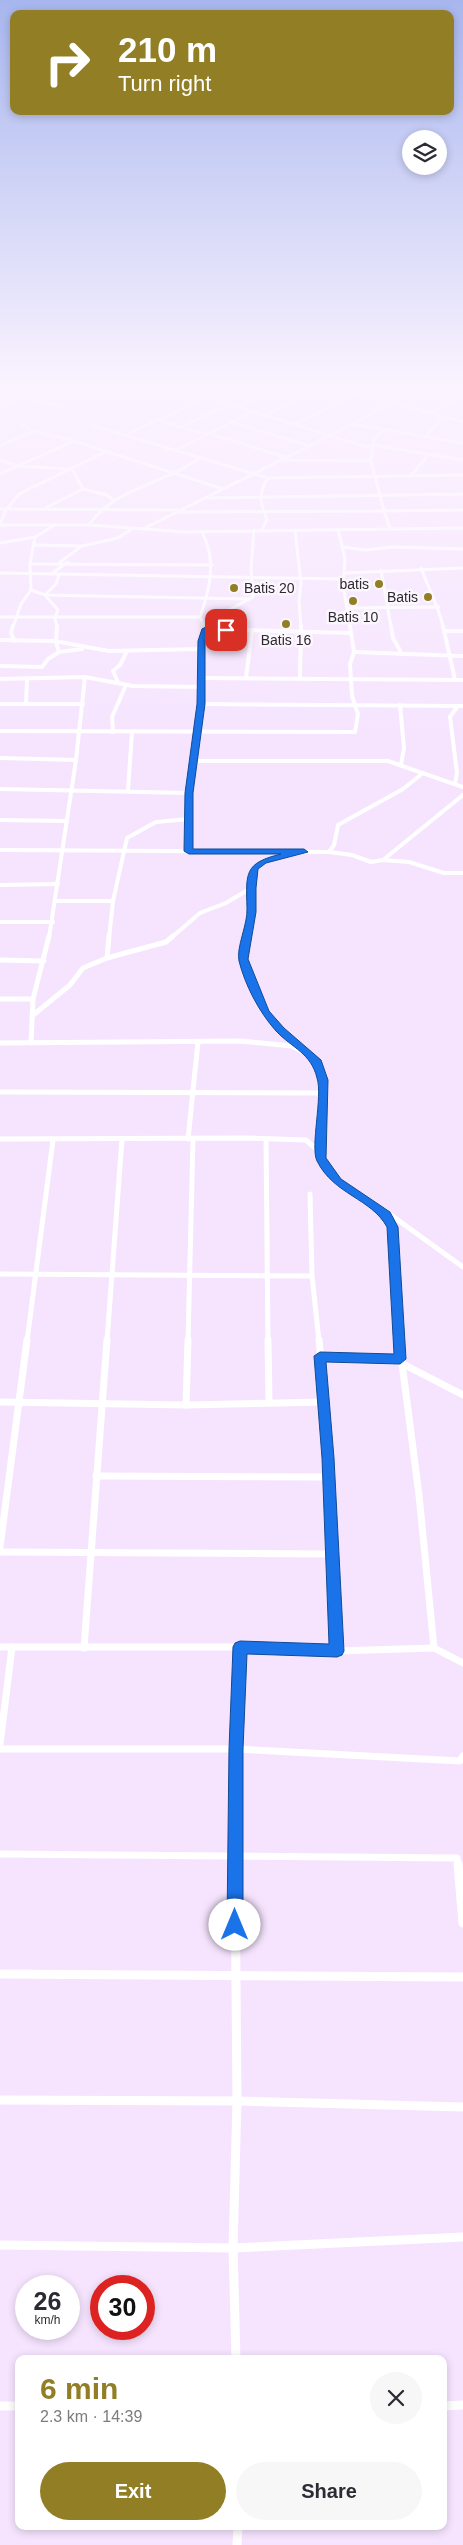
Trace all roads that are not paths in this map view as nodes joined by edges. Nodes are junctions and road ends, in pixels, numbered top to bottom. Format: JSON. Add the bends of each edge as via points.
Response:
{"nodes":[{"id":1,"x":9,"y":506,"type":"edge"},
{"id":2,"x":49,"y":506,"type":"edge"},
{"id":3,"x":108,"y":506,"type":"edge"},
{"id":4,"x":190,"y":506,"type":"edge"},
{"id":5,"x":262,"y":506,"type":"edge"},
{"id":6,"x":383,"y":506,"type":"edge"},
{"id":7,"x":460,"y":506,"type":"edge"},
{"id":8,"x":45,"y":508,"type":"junction"},
{"id":9,"x":104,"y":508,"type":"junction"},
{"id":10,"x":0,"y":509,"type":"edge"},
{"id":11,"x":6,"y":510,"type":"junction"},
{"id":12,"x":454,"y":510,"type":"junction"},
{"id":13,"x":463,"y":510,"type":"edge"},
{"id":14,"x":179,"y":511,"type":"junction"},
{"id":15,"x":384,"y":511,"type":"junction"},
{"id":16,"x":263,"y":512,"type":"junction"},
{"id":17,"x":0,"y":524,"type":"edge"},
{"id":18,"x":55,"y":525,"type":"junction"},
{"id":19,"x":89,"y":525,"type":"junction"},
{"id":20,"x":133,"y":528,"type":"junction"},
{"id":21,"x":390,"y":528,"type":"junction"},
{"id":22,"x":463,"y":528,"type":"edge"},
{"id":23,"x":143,"y":529,"type":"junction"},
{"id":24,"x":338,"y":529,"type":"junction"},
{"id":25,"x":254,"y":530,"type":"junction"},
{"id":26,"x":262,"y":530,"type":"junction"},
{"id":27,"x":295,"y":530,"type":"junction"},
{"id":28,"x":202,"y":532,"type":"junction"},
{"id":29,"x":36,"y":537,"type":"junction"},
{"id":30,"x":0,"y":543,"type":"edge"},
{"id":31,"x":34,"y":544,"type":"junction"},
{"id":32,"x":85,"y":546,"type":"junction"},
{"id":33,"x":342,"y":547,"type":"junction"},
{"id":34,"x":463,"y":549,"type":"edge"},
{"id":35,"x":68,"y":562,"type":"junction"},
{"id":36,"x":59,"y":563,"type":"junction"},
{"id":37,"x":30,"y":564,"type":"junction"},
{"id":38,"x":212,"y":565,"type":"junction"},
{"id":39,"x":421,"y":568,"type":"junction"},
{"id":40,"x":463,"y":568,"type":"edge"},
{"id":41,"x":381,"y":570,"type":"junction"},
{"id":42,"x":0,"y":573,"type":"edge"},
{"id":43,"x":30,"y":573,"type":"junction"},
{"id":44,"x":344,"y":573,"type":"junction"},
{"id":45,"x":51,"y":574,"type":"junction"},
{"id":46,"x":59,"y":575,"type":"junction"},
{"id":47,"x":210,"y":576,"type":"junction"},
{"id":48,"x":252,"y":578,"type":"junction"},
{"id":49,"x":300,"y":579,"type":"junction"},
{"id":50,"x":343,"y":579,"type":"junction"},
{"id":51,"x":31,"y":590,"type":"junction"},
{"id":52,"x":45,"y":595,"type":"junction"},
{"id":53,"x":208,"y":598,"type":"junction"},
{"id":54,"x":250,"y":599,"type":"junction"},
{"id":55,"x":386,"y":606,"type":"junction"},
{"id":56,"x":439,"y":607,"type":"junction"},
{"id":57,"x":348,"y":608,"type":"junction"},
{"id":58,"x":225,"y":612,"type":"dead end"},
{"id":59,"x":0,"y":617,"type":"edge"},
{"id":60,"x":16,"y":617,"type":"junction"},
{"id":61,"x":200,"y":617,"type":"junction"},
{"id":62,"x":55,"y":618,"type":"junction"},
{"id":63,"x":206,"y":629,"type":"junction"},
{"id":64,"x":252,"y":630,"type":"junction"},
{"id":65,"x":301,"y":631,"type":"junction"},
{"id":66,"x":445,"y":631,"type":"junction"},
{"id":67,"x":463,"y":631,"type":"edge"},
{"id":68,"x":349,"y":633,"type":"junction"},
{"id":69,"x":0,"y":640,"type":"edge"},
{"id":70,"x":14,"y":640,"type":"junction"},
{"id":71,"x":54,"y":641,"type":"junction"},
{"id":72,"x":89,"y":648,"type":"junction"},
{"id":73,"x":201,"y":649,"type":"junction"},
{"id":74,"x":127,"y":651,"type":"junction"},
{"id":75,"x":59,"y":652,"type":"junction"},
{"id":76,"x":354,"y":652,"type":"junction"},
{"id":77,"x":402,"y":654,"type":"junction"},
{"id":78,"x":449,"y":656,"type":"junction"},
{"id":79,"x":463,"y":656,"type":"edge"},
{"id":80,"x":0,"y":666,"type":"edge"},
{"id":81,"x":85,"y":677,"type":"junction"},
{"id":82,"x":0,"y":678,"type":"edge"},
{"id":83,"x":202,"y":678,"type":"junction"},
{"id":84,"x":246,"y":678,"type":"junction"},
{"id":85,"x":300,"y":678,"type":"junction"},
{"id":86,"x":27,"y":679,"type":"junction"},
{"id":87,"x":352,"y":679,"type":"junction"},
{"id":88,"x":455,"y":680,"type":"junction"},
{"id":89,"x":463,"y":680,"type":"edge"},
{"id":90,"x":118,"y":682,"type":"junction"},
{"id":91,"x":126,"y":684,"type":"junction"},
{"id":92,"x":201,"y":687,"type":"junction"},
{"id":93,"x":26,"y":703,"type":"junction"},
{"id":94,"x":0,"y":704,"type":"edge"},
{"id":95,"x":84,"y":704,"type":"junction"},
{"id":96,"x":201,"y":704,"type":"junction"},
{"id":97,"x":355,"y":705,"type":"junction"},
{"id":98,"x":400,"y":705,"type":"junction"},
{"id":99,"x":463,"y":706,"type":"edge"},
{"id":100,"x":457,"y":707,"type":"junction"},
{"id":101,"x":0,"y":731,"type":"edge"},
{"id":102,"x":79,"y":732,"type":"junction"},
{"id":103,"x":113,"y":732,"type":"junction"},
{"id":104,"x":132,"y":732,"type":"junction"},
{"id":105,"x":198,"y":732,"type":"junction"},
{"id":106,"x":0,"y":758,"type":"edge"},
{"id":107,"x":76,"y":760,"type":"junction"},
{"id":108,"x":194,"y":761,"type":"junction"},
{"id":109,"x":401,"y":765,"type":"junction"},
{"id":110,"x":423,"y":773,"type":"junction"},
{"id":111,"x":456,"y":784,"type":"junction"},
{"id":112,"x":463,"y":787,"type":"edge"},
{"id":113,"x":0,"y":789,"type":"edge"},
{"id":114,"x":70,"y":789,"type":"junction"},
{"id":115,"x":128,"y":790,"type":"junction"},
{"id":116,"x":189,"y":793,"type":"junction"},
{"id":117,"x":463,"y":795,"type":"edge"},
{"id":118,"x":189,"y":819,"type":"junction"},
{"id":119,"x":0,"y":820,"type":"edge"},
{"id":120,"x":67,"y":821,"type":"junction"},
{"id":121,"x":0,"y":850,"type":"edge"},
{"id":122,"x":63,"y":851,"type":"junction"},
{"id":123,"x":123,"y":851,"type":"junction"},
{"id":124,"x":189,"y":851,"type":"junction"},
{"id":125,"x":304,"y":852,"type":"junction"},
{"id":126,"x":329,"y":852,"type":"junction"},
{"id":127,"x":383,"y":860,"type":"junction"},
{"id":128,"x":463,"y":873,"type":"edge"},
{"id":129,"x":58,"y":884,"type":"junction"},
{"id":130,"x":0,"y":885,"type":"edge"},
{"id":131,"x":251,"y":888,"type":"junction"},
{"id":132,"x":55,"y":901,"type":"junction"},
{"id":133,"x":113,"y":901,"type":"junction"},
{"id":134,"x":0,"y":922,"type":"edge"},
{"id":135,"x":52,"y":922,"type":"junction"},
{"id":136,"x":107,"y":958,"type":"junction"},
{"id":137,"x":0,"y":960,"type":"edge"},
{"id":138,"x":44,"y":961,"type":"junction"},
{"id":139,"x":0,"y":999,"type":"edge"},
{"id":140,"x":32,"y":999,"type":"junction"},
{"id":141,"x":32,"y":1016,"type":"junction"},
{"id":142,"x":198,"y":1042,"type":"junction"},
{"id":143,"x":0,"y":1043,"type":"edge"},
{"id":144,"x":31,"y":1043,"type":"junction"},
{"id":145,"x":300,"y":1047,"type":"junction"},
{"id":146,"x":194,"y":1091,"type":"junction"},
{"id":147,"x":0,"y":1092,"type":"edge"},
{"id":148,"x":323,"y":1093,"type":"junction"},
{"id":149,"x":0,"y":1139,"type":"edge"},
{"id":150,"x":122,"y":1139,"type":"junction"},
{"id":151,"x":190,"y":1139,"type":"junction"},
{"id":152,"x":266,"y":1139,"type":"junction"},
{"id":153,"x":53,"y":1140,"type":"junction"},
{"id":154,"x":321,"y":1153,"type":"junction"},
{"id":155,"x":310,"y":1194,"type":"dead end"},
{"id":156,"x":377,"y":1208,"type":"junction"},
{"id":157,"x":463,"y":1267,"type":"edge"},
{"id":158,"x":35,"y":1273,"type":"junction"},
{"id":159,"x":0,"y":1274,"type":"edge"},
{"id":160,"x":113,"y":1274,"type":"junction"},
{"id":161,"x":266,"y":1275,"type":"junction"},
{"id":162,"x":188,"y":1276,"type":"junction"},
{"id":163,"x":312,"y":1276,"type":"junction"},
{"id":164,"x":320,"y":1356,"type":"junction"},
{"id":165,"x":400,"y":1361,"type":"junction"},
{"id":166,"x":463,"y":1395,"type":"edge"},
{"id":167,"x":0,"y":1402,"type":"edge"},
{"id":168,"x":20,"y":1402,"type":"junction"},
{"id":169,"x":269,"y":1402,"type":"junction"},
{"id":170,"x":324,"y":1402,"type":"junction"},
{"id":171,"x":101,"y":1403,"type":"junction"},
{"id":172,"x":186,"y":1404,"type":"junction"},
{"id":173,"x":96,"y":1476,"type":"junction"},
{"id":174,"x":329,"y":1476,"type":"junction"},
{"id":175,"x":0,"y":1547,"type":"edge"},
{"id":176,"x":0,"y":1552,"type":"edge"},
{"id":177,"x":91,"y":1553,"type":"junction"},
{"id":178,"x":333,"y":1554,"type":"junction"},
{"id":179,"x":0,"y":1647,"type":"edge"},
{"id":180,"x":12,"y":1647,"type":"junction"},
{"id":181,"x":240,"y":1647,"type":"junction"},
{"id":182,"x":84,"y":1648,"type":"junction"},
{"id":183,"x":434,"y":1648,"type":"junction"},
{"id":184,"x":337,"y":1651,"type":"junction"},
{"id":185,"x":463,"y":1662,"type":"edge"},
{"id":186,"x":0,"y":1744,"type":"edge"},
{"id":187,"x":0,"y":1749,"type":"edge"},
{"id":188,"x":236,"y":1749,"type":"junction"},
{"id":189,"x":463,"y":1756,"type":"edge"},
{"id":190,"x":0,"y":1854,"type":"edge"},
{"id":191,"x":235,"y":1856,"type":"junction"},
{"id":192,"x":461,"y":1884,"type":"edge"},
{"id":193,"x":463,"y":1923,"type":"edge"},
{"id":194,"x":0,"y":1974,"type":"edge"},
{"id":195,"x":235,"y":1977,"type":"junction"},
{"id":196,"x":463,"y":1977,"type":"edge"},
{"id":197,"x":0,"y":2100,"type":"edge"},
{"id":198,"x":237,"y":2101,"type":"junction"},
{"id":199,"x":463,"y":2107,"type":"edge"},
{"id":200,"x":463,"y":2237,"type":"edge"},
{"id":201,"x":0,"y":2245,"type":"edge"},
{"id":202,"x":232,"y":2248,"type":"junction"},
{"id":203,"x":236,"y":2355,"type":"edge"},
{"id":204,"x":463,"y":2405,"type":"edge"},
{"id":205,"x":0,"y":2406,"type":"edge"},
{"id":206,"x":15,"y":2406,"type":"edge"},
{"id":207,"x":447,"y":2406,"type":"edge"},
{"id":208,"x":238,"y":2530,"type":"edge"},
{"id":209,"x":237,"y":2545,"type":"edge"}],
"edges":[{"from":1,"to":11,"type":"street"},
{"from":2,"to":8,"type":"street"},
{"from":3,"to":9,"type":"street"},
{"from":4,"to":14,"type":"street"},
{"from":5,"to":16,"type":"street"},
{"from":6,"to":15,"type":"street"},
{"from":7,"to":12,"type":"street"},
{"from":8,"to":9,"type":"street"},
{"from":8,"to":11,"type":"street"},
{"from":9,"to":14,"type":"street"},
{"from":9,"to":19,"type":"street"},
{"from":10,"to":11,"type":"street"},
{"from":11,"to":17,"type":"street"},
{"from":12,"to":13,"type":"street"},
{"from":12,"to":15,"type":"street"},
{"from":14,"to":16,"type":"street"},
{"from":14,"to":23,"type":"street"},
{"from":15,"to":16,"type":"street"},
{"from":15,"to":21,"type":"street"},
{"from":16,"to":26,"type":"street","via":[[267,519]]},
{"from":17,"to":18,"type":"street"},
{"from":18,"to":19,"type":"street"},
{"from":18,"to":29,"type":"street"},
{"from":19,"to":20,"type":"street"},
{"from":20,"to":23,"type":"street"},
{"from":20,"to":32,"type":"street","via":[[130,533],[115,539]]},
{"from":21,"to":22,"type":"street"},
{"from":21,"to":24,"type":"street"},
{"from":23,"to":28,"type":"street"},
{"from":24,"to":27,"type":"street"},
{"from":24,"to":33,"type":"street"},
{"from":25,"to":26,"type":"street"},
{"from":25,"to":28,"type":"street"},
{"from":25,"to":48,"type":"street"},
{"from":26,"to":27,"type":"street"},
{"from":27,"to":49,"type":"street"},
{"from":28,"to":38,"type":"street","via":[[210,544]]},
{"from":29,"to":30,"type":"street"},
{"from":29,"to":31,"type":"street"},
{"from":31,"to":32,"type":"street"},
{"from":31,"to":37,"type":"street"},
{"from":32,"to":36,"type":"street"},
{"from":33,"to":34,"type":"street","via":[[366,550],[392,547]]},
{"from":33,"to":44,"type":"street"},
{"from":35,"to":36,"type":"street"},
{"from":35,"to":38,"type":"street"},
{"from":35,"to":45,"type":"street"},
{"from":36,"to":37,"type":"street"},
{"from":37,"to":43,"type":"street"},
{"from":38,"to":47,"type":"street"},
{"from":39,"to":40,"type":"street"},
{"from":39,"to":41,"type":"street"},
{"from":39,"to":56,"type":"street","via":[[430,595]]},
{"from":41,"to":44,"type":"street"},
{"from":41,"to":55,"type":"street"},
{"from":42,"to":43,"type":"street"},
{"from":43,"to":45,"type":"street"},
{"from":43,"to":51,"type":"street"},
{"from":44,"to":50,"type":"street"},
{"from":45,"to":46,"type":"street"},
{"from":46,"to":47,"type":"street"},
{"from":46,"to":52,"type":"street","via":[[56,584]]},
{"from":47,"to":48,"type":"street"},
{"from":47,"to":53,"type":"street"},
{"from":48,"to":49,"type":"street"},
{"from":48,"to":54,"type":"street","via":[[253,597]]},
{"from":49,"to":50,"type":"street"},
{"from":49,"to":65,"type":"street"},
{"from":50,"to":57,"type":"street"},
{"from":51,"to":52,"type":"street"},
{"from":51,"to":60,"type":"street"},
{"from":52,"to":53,"type":"street"},
{"from":52,"to":62,"type":"street","via":[[58,610]]},
{"from":53,"to":54,"type":"street"},
{"from":53,"to":61,"type":"street"},
{"from":54,"to":58,"type":"street"},
{"from":55,"to":56,"type":"street"},
{"from":55,"to":57,"type":"street"},
{"from":55,"to":77,"type":"street","via":[[393,638]]},
{"from":56,"to":66,"type":"street"},
{"from":57,"to":68,"type":"street"},
{"from":59,"to":60,"type":"street"},
{"from":60,"to":62,"type":"street"},
{"from":60,"to":70,"type":"street","via":[[11,632]]},
{"from":61,"to":62,"type":"street"},
{"from":61,"to":63,"type":"street"},
{"from":62,"to":71,"type":"street"},
{"from":63,"to":64,"type":"street"},
{"from":63,"to":73,"type":"street"},
{"from":64,"to":65,"type":"street"},
{"from":64,"to":84,"type":"street"},
{"from":65,"to":68,"type":"street"},
{"from":65,"to":85,"type":"street"},
{"from":66,"to":67,"type":"street"},
{"from":66,"to":78,"type":"street"},
{"from":68,"to":76,"type":"street"},
{"from":69,"to":70,"type":"street"},
{"from":70,"to":71,"type":"street"},
{"from":71,"to":72,"type":"street"},
{"from":71,"to":75,"type":"street"},
{"from":72,"to":74,"type":"street"},
{"from":72,"to":75,"type":"street"},
{"from":73,"to":74,"type":"street"},
{"from":73,"to":83,"type":"street"},
{"from":74,"to":90,"type":"street","via":[[113,671]]},
{"from":75,"to":80,"type":"street","via":[[42,666]]},
{"from":76,"to":77,"type":"street"},
{"from":76,"to":87,"type":"street","via":[[350,664]]},
{"from":77,"to":78,"type":"street"},
{"from":78,"to":79,"type":"street"},
{"from":78,"to":88,"type":"street"},
{"from":81,"to":86,"type":"street"},
{"from":81,"to":90,"type":"street"},
{"from":81,"to":95,"type":"street"},
{"from":82,"to":86,"type":"street"},
{"from":83,"to":84,"type":"street"},
{"from":83,"to":92,"type":"street"},
{"from":84,"to":85,"type":"street"},
{"from":85,"to":87,"type":"street"},
{"from":86,"to":93,"type":"street"},
{"from":87,"to":88,"type":"street"},
{"from":87,"to":97,"type":"street"},
{"from":88,"to":89,"type":"street"},
{"from":90,"to":91,"type":"street"},
{"from":91,"to":92,"type":"street"},
{"from":91,"to":103,"type":"street","via":[[112,717]]},
{"from":92,"to":96,"type":"street"},
{"from":93,"to":94,"type":"street"},
{"from":93,"to":95,"type":"street"},
{"from":95,"to":102,"type":"street"},
{"from":96,"to":97,"type":"street"},
{"from":96,"to":105,"type":"street"},
{"from":97,"to":98,"type":"street"},
{"from":97,"to":105,"type":"street","via":[[358,724],[355,732]]},
{"from":98,"to":100,"type":"street"},
{"from":98,"to":109,"type":"street","via":[[404,748]]},
{"from":99,"to":100,"type":"street"},
{"from":100,"to":111,"type":"street","via":[[450,717],[454,728],[454,758],[460,774]]},
{"from":101,"to":102,"type":"street"},
{"from":102,"to":103,"type":"street"},
{"from":102,"to":107,"type":"street"},
{"from":103,"to":104,"type":"street"},
{"from":104,"to":105,"type":"street"},
{"from":104,"to":115,"type":"street"},
{"from":105,"to":108,"type":"street"},
{"from":106,"to":107,"type":"street"},
{"from":107,"to":114,"type":"street"},
{"from":108,"to":109,"type":"street","via":[[338,760],[388,761]]},
{"from":108,"to":116,"type":"street"},
{"from":109,"to":110,"type":"street"},
{"from":110,"to":111,"type":"street"},
{"from":110,"to":126,"type":"street","via":[[403,789],[338,825],[334,845]]},
{"from":111,"to":112,"type":"street"},
{"from":113,"to":114,"type":"street"},
{"from":114,"to":115,"type":"street"},
{"from":114,"to":120,"type":"street"},
{"from":115,"to":116,"type":"street"},
{"from":116,"to":118,"type":"street"},
{"from":117,"to":127,"type":"street"},
{"from":118,"to":123,"type":"street","via":[[170,819],[143,828],[127,838]]},
{"from":118,"to":124,"type":"street"},
{"from":119,"to":120,"type":"street"},
{"from":120,"to":122,"type":"street"},
{"from":121,"to":122,"type":"street"},
{"from":122,"to":123,"type":"street"},
{"from":122,"to":129,"type":"street"},
{"from":123,"to":124,"type":"street"},
{"from":123,"to":133,"type":"street"},
{"from":124,"to":125,"type":"street"},
{"from":125,"to":126,"type":"street"},
{"from":125,"to":131,"type":"street","via":[[263,861],[254,869]]},
{"from":126,"to":127,"type":"street","via":[[371,862]]},
{"from":127,"to":128,"type":"street","via":[[409,862],[444,873]]},
{"from":129,"to":130,"type":"street"},
{"from":129,"to":132,"type":"street"},
{"from":131,"to":136,"type":"street","via":[[226,903],[200,912],[166,942]]},
{"from":131,"to":145,"type":"street","via":[[252,912],[243,959],[246,970],[265,1012]]},
{"from":132,"to":133,"type":"street"},
{"from":132,"to":135,"type":"street"},
{"from":133,"to":136,"type":"street"},
{"from":134,"to":135,"type":"street"},
{"from":135,"to":138,"type":"street"},
{"from":136,"to":141,"type":"street","via":[[83,968],[70,985]]},
{"from":137,"to":138,"type":"street"},
{"from":138,"to":140,"type":"street"},
{"from":139,"to":140,"type":"street"},
{"from":140,"to":141,"type":"street"},
{"from":141,"to":144,"type":"street"},
{"from":142,"to":144,"type":"street"},
{"from":142,"to":145,"type":"street","via":[[260,1042]]},
{"from":142,"to":146,"type":"street"},
{"from":143,"to":144,"type":"street"},
{"from":145,"to":148,"type":"street","via":[[316,1060],[323,1080]]},
{"from":146,"to":147,"type":"street"},
{"from":146,"to":148,"type":"street"},
{"from":146,"to":151,"type":"street"},
{"from":148,"to":154,"type":"street"},
{"from":149,"to":153,"type":"street"},
{"from":150,"to":151,"type":"street"},
{"from":150,"to":153,"type":"street"},
{"from":150,"to":160,"type":"street"},
{"from":151,"to":152,"type":"street"},
{"from":151,"to":162,"type":"street"},
{"from":152,"to":154,"type":"street","via":[[306,1140]]},
{"from":152,"to":161,"type":"street"},
{"from":153,"to":158,"type":"street"},
{"from":154,"to":156,"type":"street","via":[[337,1181]]},
{"from":155,"to":163,"type":"street"},
{"from":156,"to":157,"type":"street","via":[[387,1211]]},
{"from":156,"to":165,"type":"street","via":[[393,1227]]},
{"from":158,"to":159,"type":"street"},
{"from":158,"to":160,"type":"street"},
{"from":158,"to":168,"type":"street"},
{"from":160,"to":162,"type":"street"},
{"from":160,"to":171,"type":"street"},
{"from":161,"to":162,"type":"street"},
{"from":161,"to":163,"type":"street"},
{"from":161,"to":169,"type":"street"},
{"from":162,"to":172,"type":"street"},
{"from":163,"to":164,"type":"street"},
{"from":164,"to":165,"type":"street"},
{"from":164,"to":170,"type":"street"},
{"from":165,"to":166,"type":"street"},
{"from":165,"to":183,"type":"street","via":[[419,1495]]},
{"from":167,"to":168,"type":"street"},
{"from":168,"to":171,"type":"street"},
{"from":168,"to":175,"type":"street"},
{"from":169,"to":170,"type":"street"},
{"from":169,"to":172,"type":"street"},
{"from":170,"to":174,"type":"street"},
{"from":171,"to":172,"type":"street"},
{"from":171,"to":173,"type":"street"},
{"from":173,"to":174,"type":"street"},
{"from":173,"to":177,"type":"street"},
{"from":174,"to":178,"type":"street"},
{"from":176,"to":177,"type":"street"},
{"from":177,"to":178,"type":"street"},
{"from":177,"to":182,"type":"street"},
{"from":178,"to":184,"type":"street"},
{"from":179,"to":180,"type":"street"},
{"from":180,"to":182,"type":"street"},
{"from":180,"to":186,"type":"street"},
{"from":181,"to":182,"type":"street"},
{"from":181,"to":184,"type":"street"},
{"from":181,"to":188,"type":"street"},
{"from":183,"to":184,"type":"street"},
{"from":183,"to":185,"type":"street"},
{"from":187,"to":188,"type":"street"},
{"from":188,"to":189,"type":"street","via":[[460,1761]]},
{"from":188,"to":191,"type":"street"},
{"from":190,"to":191,"type":"street"},
{"from":191,"to":192,"type":"street","via":[[457,1858]]},
{"from":191,"to":195,"type":"street"},
{"from":192,"to":193,"type":"street"},
{"from":194,"to":195,"type":"street"},
{"from":195,"to":196,"type":"street"},
{"from":195,"to":198,"type":"street"},
{"from":197,"to":198,"type":"street"},
{"from":198,"to":199,"type":"street"},
{"from":198,"to":202,"type":"street"},
{"from":200,"to":202,"type":"street"},
{"from":201,"to":202,"type":"street"},
{"from":202,"to":203,"type":"street"},
{"from":204,"to":207,"type":"street"},
{"from":205,"to":206,"type":"street"},
{"from":208,"to":209,"type":"street"}]}
